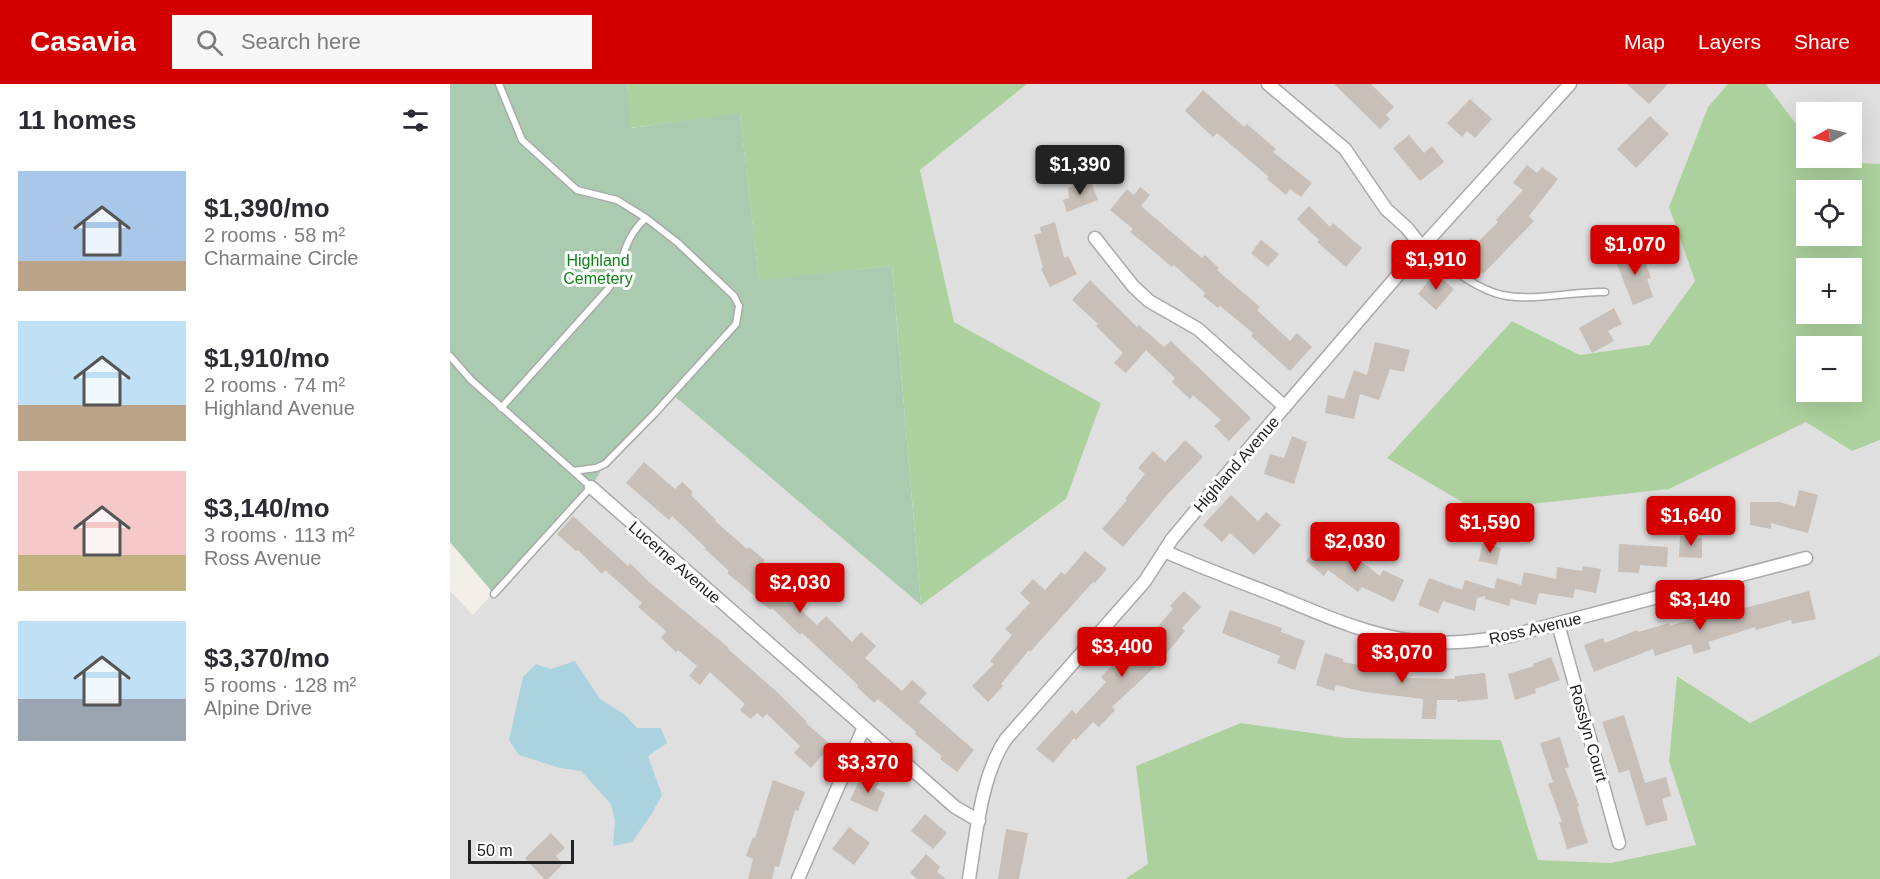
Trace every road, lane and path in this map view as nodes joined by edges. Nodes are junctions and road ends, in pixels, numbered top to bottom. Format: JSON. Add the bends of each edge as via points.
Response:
{"nodes":[{"id":1,"x":499,"y":84,"type":"edge"},
{"id":2,"x":1268,"y":84,"type":"edge"},
{"id":3,"x":1570,"y":84,"type":"edge"},
{"id":4,"x":646,"y":218,"type":"junction"},
{"id":5,"x":1095,"y":238,"type":"dead end"},
{"id":6,"x":1422,"y":248,"type":"junction"},
{"id":7,"x":1605,"y":292,"type":"dead end"},
{"id":8,"x":450,"y":356,"type":"edge"},
{"id":9,"x":1285,"y":407,"type":"junction"},
{"id":10,"x":501,"y":408,"type":"junction"},
{"id":11,"x":573,"y":471,"type":"junction"},
{"id":12,"x":591,"y":487,"type":"junction"},
{"id":13,"x":1164,"y":551,"type":"junction"},
{"id":14,"x":1806,"y":558,"type":"dead end"},
{"id":15,"x":494,"y":594,"type":"dead end"},
{"id":16,"x":1558,"y":624,"type":"junction"},
{"id":17,"x":864,"y":727,"type":"junction"},
{"id":18,"x":979,"y":821,"type":"junction"},
{"id":19,"x":1619,"y":843,"type":"dead end"},
{"id":20,"x":798,"y":879,"type":"edge"},
{"id":21,"x":969,"y":879,"type":"edge"}],
"edges":[{"from":1,"to":4,"type":"lane","via":[[522,140],[569,183],[577,190],[617,200]]},
{"from":2,"to":6,"type":"street","via":[[1345,149],[1386,209]]},
{"from":3,"to":6,"type":"street","name":"Highland Avenue"},
{"from":4,"to":10,"type":"lane","via":[[628,240],[617,277],[608,289]]},
{"from":4,"to":11,"type":"lane","via":[[734,296],[739,306],[736,324],[605,464]]},
{"from":5,"to":9,"type":"street","via":[[1132,286],[1149,301],[1198,329]]},
{"from":6,"to":7,"type":"lane","via":[[1487,290],[1503,295]]},
{"from":6,"to":9,"type":"street","name":"Highland Avenue"},
{"from":8,"to":10,"type":"lane"},
{"from":9,"to":13,"type":"street","name":"Highland Avenue"},
{"from":10,"to":11,"type":"lane"},
{"from":11,"to":12,"type":"lane"},
{"from":12,"to":15,"type":"lane"},
{"from":12,"to":17,"type":"street","name":"Lucerne Avenue"},
{"from":13,"to":16,"type":"street","name":"Ross Avenue","via":[[1327,616],[1413,641],[1473,641]]},
{"from":13,"to":18,"type":"street","name":"Highland Avenue","via":[[1145,581],[999,750]]},
{"from":14,"to":16,"type":"street","name":"Ross Avenue"},
{"from":16,"to":19,"type":"street","name":"Rosslyn Court"},
{"from":17,"to":18,"type":"street","name":"Lucerne Avenue","via":[[956,807]]},
{"from":17,"to":20,"type":"street"},
{"from":18,"to":21,"type":"street","name":"Highland Avenue"}]}
